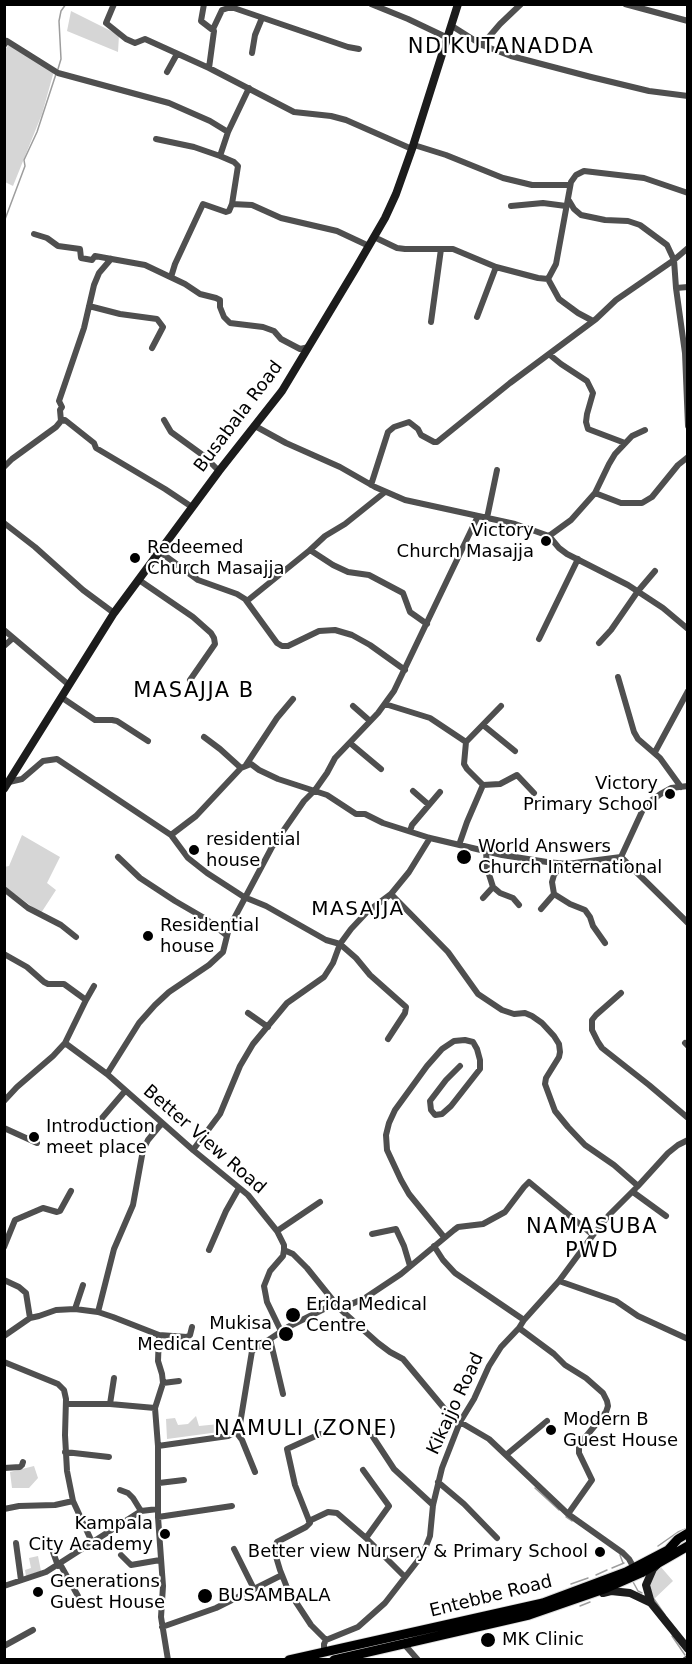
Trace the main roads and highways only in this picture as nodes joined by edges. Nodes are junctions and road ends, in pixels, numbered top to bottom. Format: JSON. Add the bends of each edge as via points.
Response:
{"nodes":[{"id":1,"x":687,"y":1533,"type":"edge"},
{"id":2,"x":687,"y":1546,"type":"edge"},
{"id":3,"x":289,"y":1659,"type":"edge"},
{"id":4,"x":334,"y":1659,"type":"edge"}],
"edges":[{"from":1,"to":3,"type":"main road","name":"Entebbe Road","via":[[668,1550],[634,1568],[543,1603]]},
{"from":2,"to":4,"type":"main road","name":"Entebbe Road","via":[[628,1579],[529,1615]]}]}
